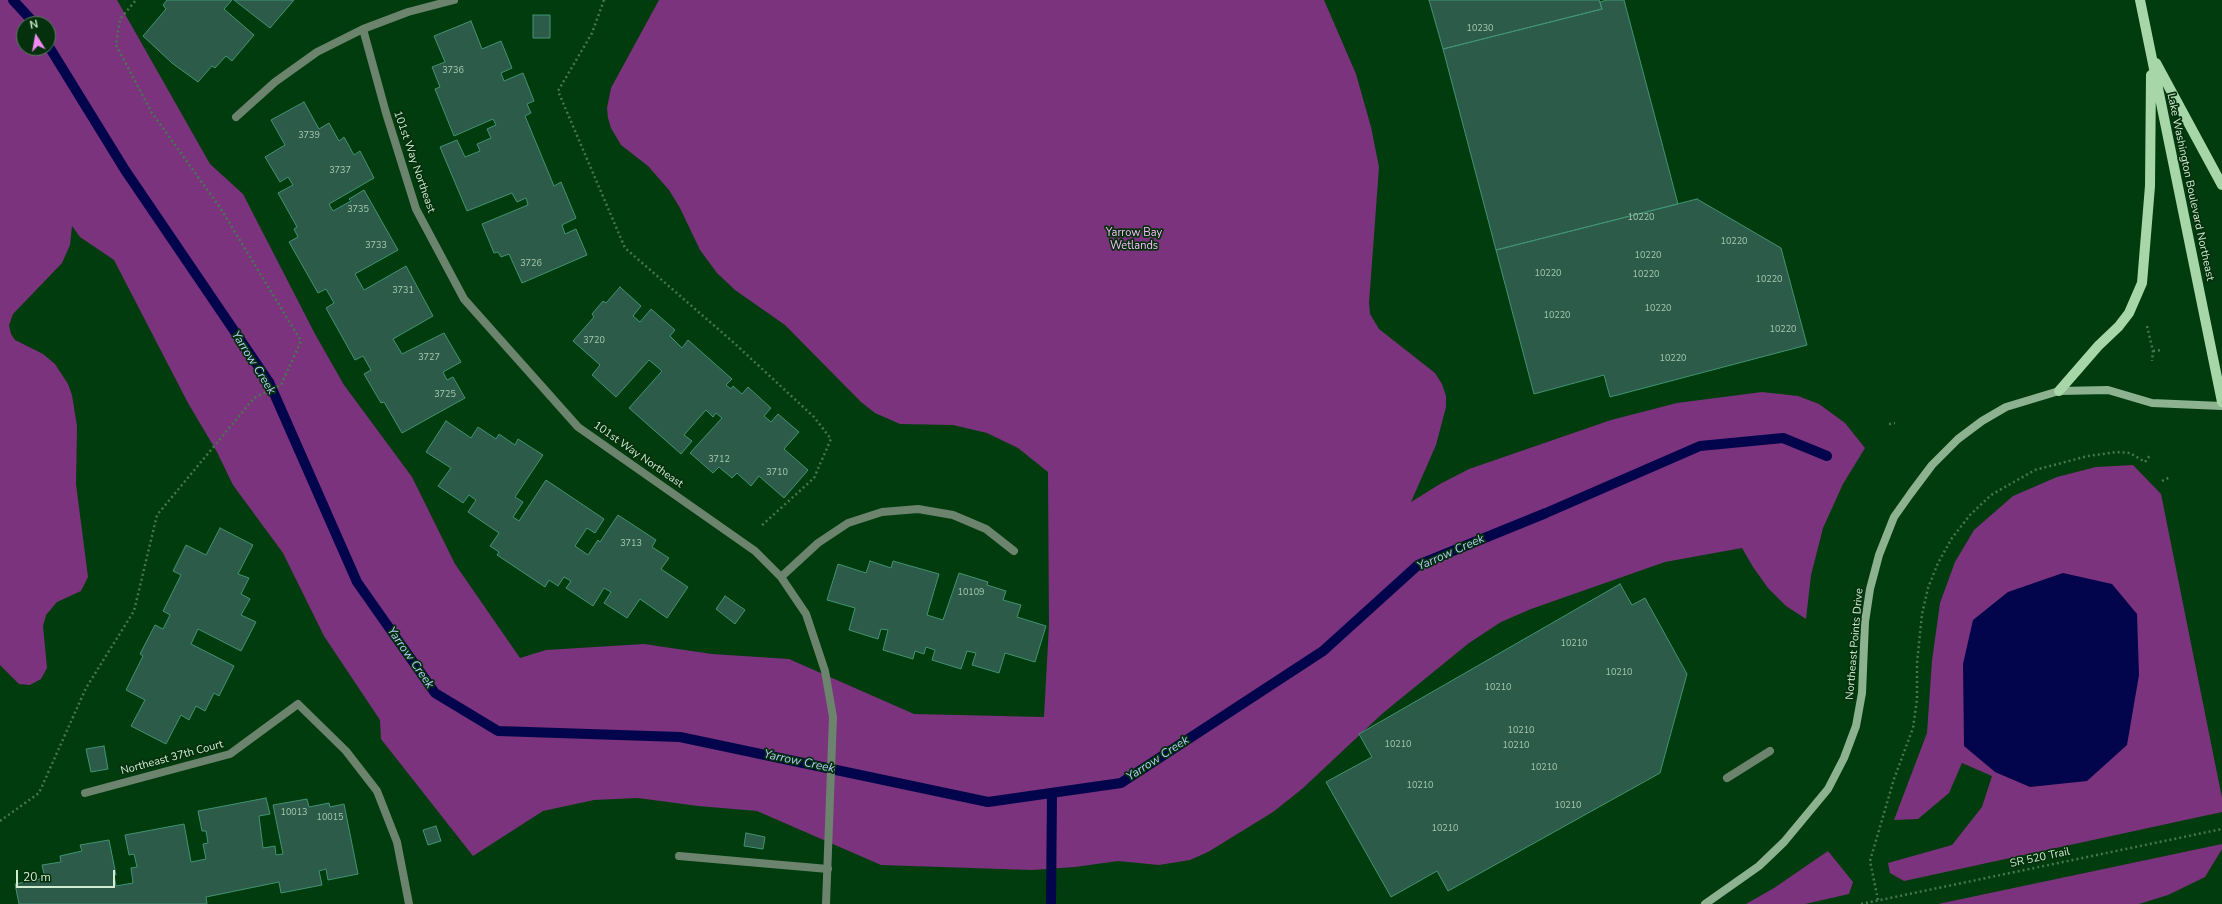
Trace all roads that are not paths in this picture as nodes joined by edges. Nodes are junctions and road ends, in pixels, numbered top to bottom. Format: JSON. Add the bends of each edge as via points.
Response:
{"nodes":[{"id":1,"x":454,"y":0,"type":"edge"},
{"id":2,"x":2140,"y":0,"type":"edge"},
{"id":3,"x":363,"y":29,"type":"junction"},
{"id":4,"x":2151,"y":53,"type":"junction"},
{"id":5,"x":236,"y":117,"type":"dead end"},
{"id":6,"x":2222,"y":185,"type":"edge"},
{"id":7,"x":2059,"y":391,"type":"junction"},
{"id":8,"x":2222,"y":402,"type":"edge"},
{"id":9,"x":2222,"y":406,"type":"edge"},
{"id":10,"x":1014,"y":551,"type":"dead end"},
{"id":11,"x":781,"y":577,"type":"junction"},
{"id":12,"x":1770,"y":751,"type":"dead end"},
{"id":13,"x":1727,"y":778,"type":"dead end"},
{"id":14,"x":85,"y":793,"type":"dead end"},
{"id":15,"x":679,"y":856,"type":"dead end"},
{"id":16,"x":828,"y":869,"type":"junction"},
{"id":17,"x":409,"y":904,"type":"edge"},
{"id":18,"x":826,"y":904,"type":"edge"},
{"id":19,"x":1705,"y":904,"type":"edge"}],
"edges":[{"from":1,"to":3,"type":"street","via":[[408,12]]},
{"from":2,"to":4,"type":"main road","name":"Lake Washington Boulevard Northeast"},
{"from":3,"to":5,"type":"street","via":[[311,57],[275,82]]},
{"from":3,"to":11,"type":"street","name":"101st Way Northeast","via":[[416,209],[464,300],[578,427],[755,551]]},
{"from":4,"to":6,"type":"main road"},
{"from":4,"to":7,"type":"main road","via":[[2150,186],[2142,283],[2129,313]]},
{"from":4,"to":8,"type":"main road","name":"Lake Washington Boulevard Northeast"},
{"from":7,"to":9,"type":"street","name":"Northeast Points Drive","via":[[2108,390],[2152,403]]},
{"from":7,"to":19,"type":"street","name":"Northeast Points Drive","via":[[2006,407],[1982,421],[1932,465],[1911,492],[1894,517],[1879,555],[1870,589],[1865,622],[1862,693],[1856,726],[1844,758],[1828,789],[1784,842],[1759,866]]},
{"from":10,"to":11,"type":"street","via":[[986,529],[953,515],[918,509],[882,512],[848,523],[818,543]]},
{"from":11,"to":16,"type":"street","name":"101st Way Northeast","via":[[806,614],[825,671],[833,717]]},
{"from":12,"to":13,"type":"street"},
{"from":14,"to":17,"type":"street","name":"Northeast 37th Court","via":[[230,754],[298,704],[346,751],[377,791],[397,842]]},
{"from":15,"to":16,"type":"street"},
{"from":16,"to":18,"type":"street","name":"101st Way Northeast"}]}
